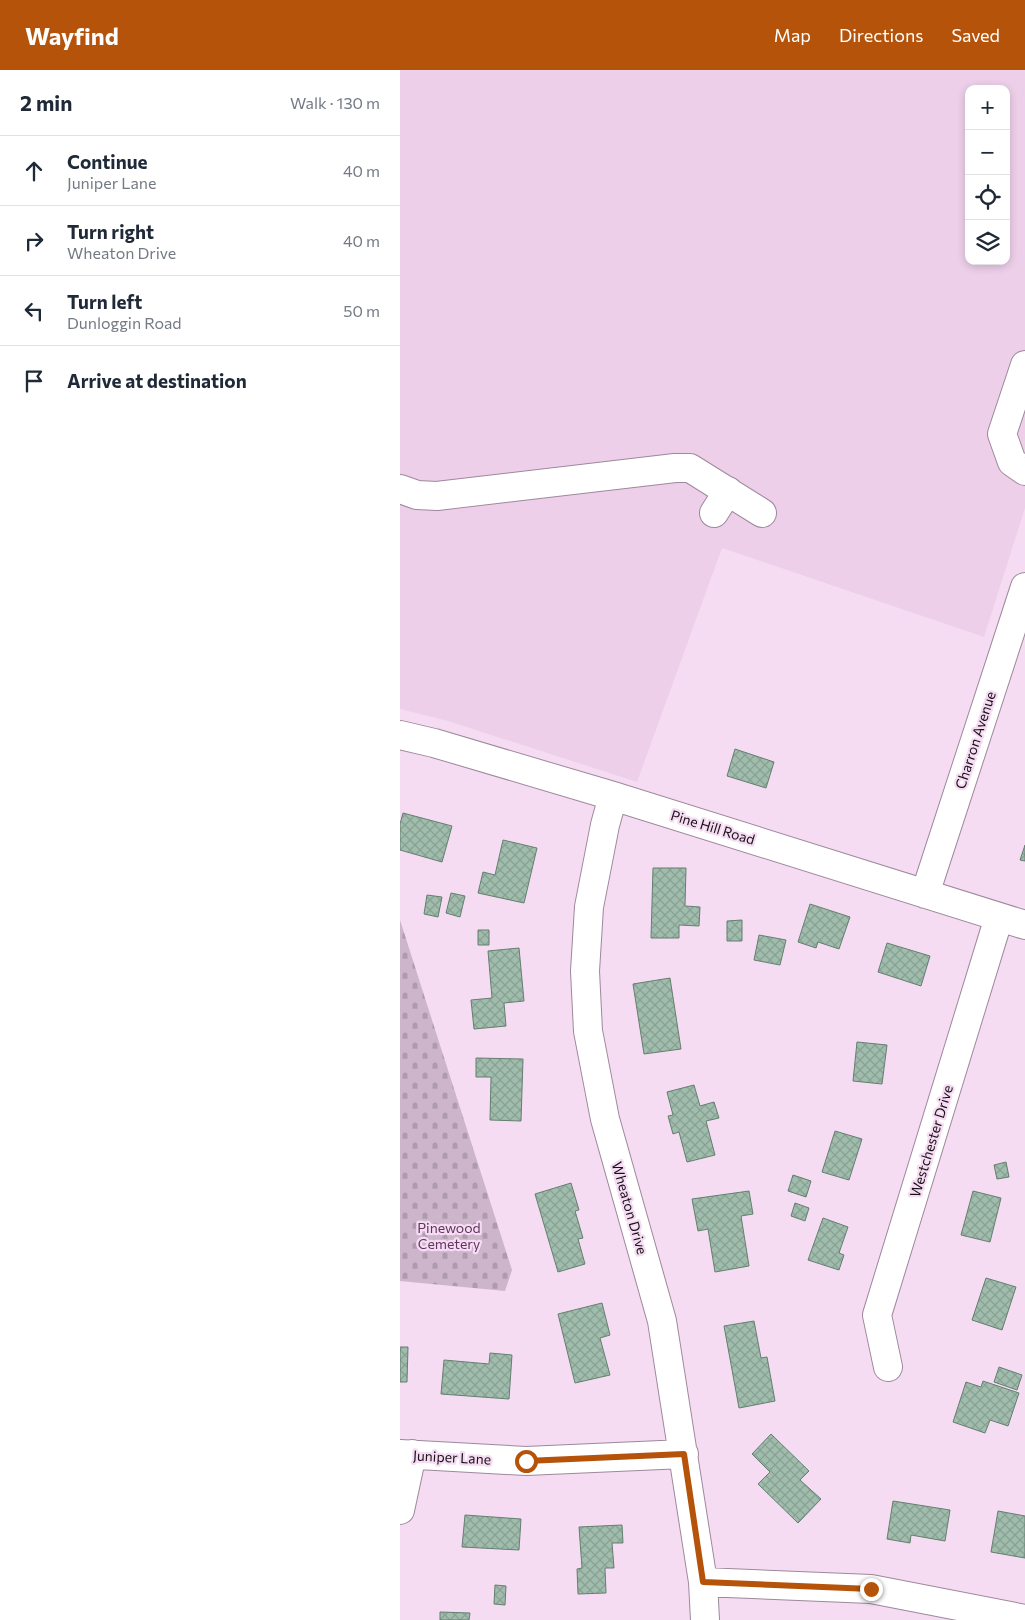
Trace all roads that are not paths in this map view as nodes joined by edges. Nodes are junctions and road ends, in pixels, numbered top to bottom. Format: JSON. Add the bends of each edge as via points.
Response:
{"nodes":[{"id":1,"x":1025,"y":365,"type":"edge"},
{"id":2,"x":1025,"y":470,"type":"edge"},
{"id":3,"x":400,"y":489,"type":"edge"},
{"id":4,"x":762,"y":513,"type":"dead end"},
{"id":5,"x":1025,"y":587,"type":"edge"},
{"id":6,"x":1016,"y":643,"type":"edge"},
{"id":7,"x":400,"y":735,"type":"edge"},
{"id":8,"x":613,"y":796,"type":"junction"},
{"id":9,"x":925,"y":894,"type":"junction"},
{"id":10,"x":999,"y":917,"type":"junction"},
{"id":11,"x":1025,"y":925,"type":"edge"},
{"id":12,"x":888,"y":1367,"type":"dead end"},
{"id":13,"x":406,"y":1454,"type":"edge"},
{"id":14,"x":684,"y":1454,"type":"junction"},
{"id":15,"x":400,"y":1510,"type":"edge"},
{"id":16,"x":703,"y":1582,"type":"junction"},
{"id":17,"x":1025,"y":1619,"type":"edge"},
{"id":18,"x":705,"y":1620,"type":"edge"}],
"edges":[{"from":1,"to":2,"type":"street","via":[[1002,434],[1012,462]]},
{"from":3,"to":4,"type":"street","via":[[417,495],[437,496],[690,468],[721,502]]},
{"from":5,"to":6,"type":"street","name":"Charron Avenue"},
{"from":6,"to":9,"type":"street","name":"Charron Avenue"},
{"from":7,"to":8,"type":"street","name":"Pine Hill Road"},
{"from":8,"to":9,"type":"street","name":"Pine Hill Road"},
{"from":8,"to":14,"type":"street","name":"Wheaton Drive","via":[[604,825],[589,908],[585,971],[588,1031],[606,1119],[662,1321]]},
{"from":9,"to":10,"type":"street","name":"Pine Hill Road"},
{"from":10,"to":11,"type":"street","name":"Pine Hill Road"},
{"from":10,"to":12,"type":"street","name":"Westchester Drive","via":[[877,1316]]},
{"from":13,"to":14,"type":"street","name":"Juniper Lane","via":[[526,1461]]},
{"from":13,"to":15,"type":"street"},
{"from":14,"to":16,"type":"street","name":"Wheaton Drive"},
{"from":16,"to":17,"type":"street","via":[[871,1589]]},
{"from":16,"to":18,"type":"street","name":"Wheaton Drive"}]}
